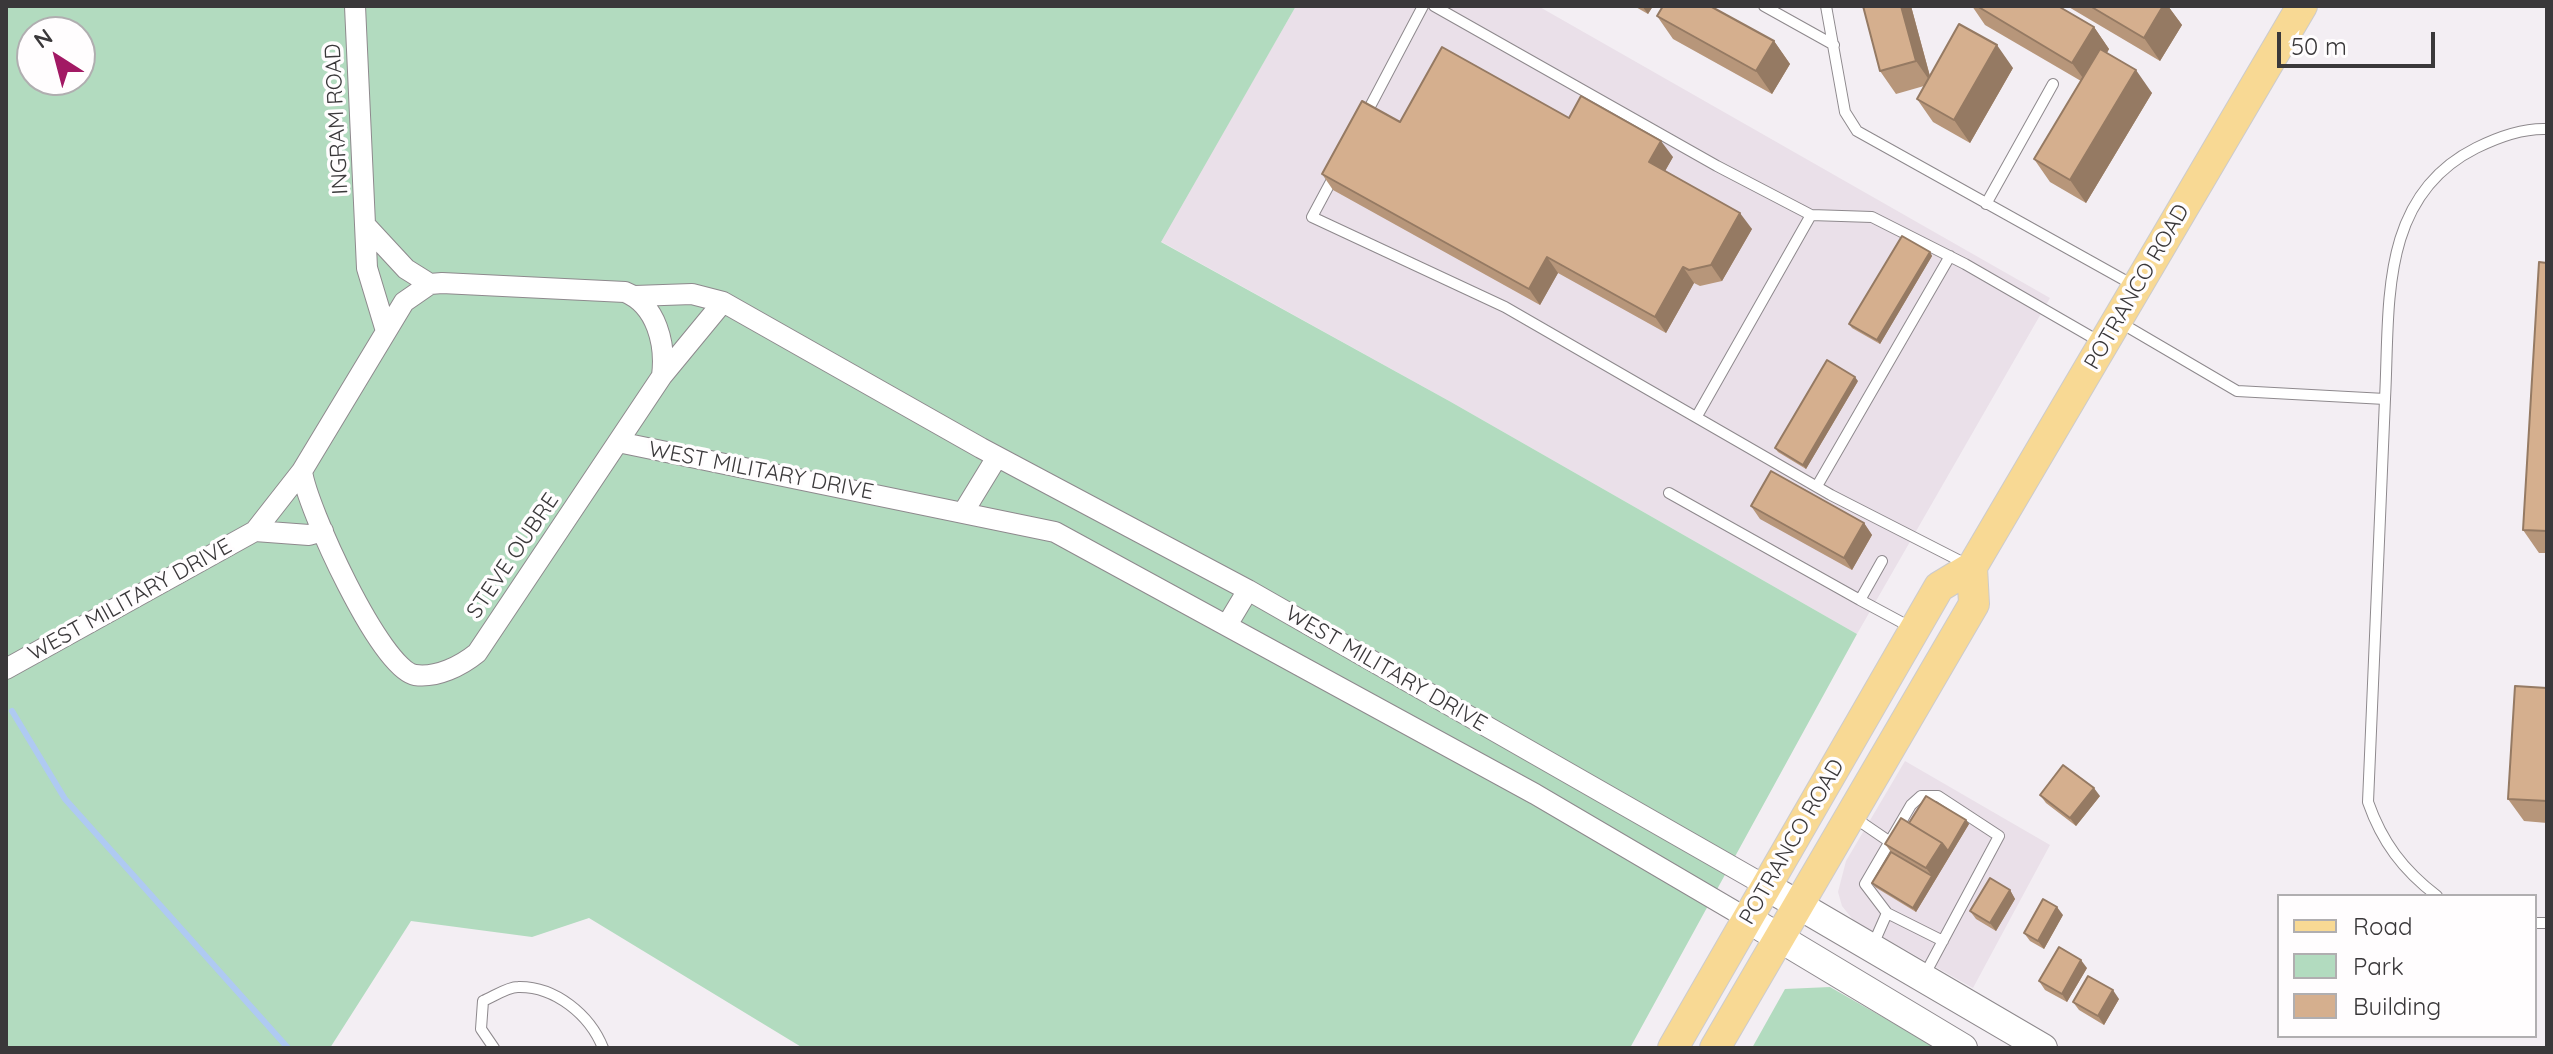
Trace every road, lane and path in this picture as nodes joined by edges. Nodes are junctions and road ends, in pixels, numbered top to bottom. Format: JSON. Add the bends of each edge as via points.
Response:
{"nodes":[{"id":1,"x":355,"y":6,"type":"edge"},
{"id":2,"x":1423,"y":6,"type":"edge"},
{"id":3,"x":1434,"y":6,"type":"edge"},
{"id":4,"x":1764,"y":6,"type":"edge"},
{"id":5,"x":1826,"y":6,"type":"edge"},
{"id":6,"x":2302,"y":6,"type":"edge"},
{"id":7,"x":1834,"y":45,"type":"junction"},
{"id":8,"x":2053,"y":84,"type":"dead end"},
{"id":9,"x":2547,"y":129,"type":"edge"},
{"id":10,"x":1356,"y":133,"type":"edge"},
{"id":11,"x":1342,"y":161,"type":"edge"},
{"id":12,"x":1986,"y":204,"type":"junction"},
{"id":13,"x":1811,"y":215,"type":"junction"},
{"id":14,"x":368,"y":228,"type":"junction"},
{"id":15,"x":1950,"y":256,"type":"junction"},
{"id":16,"x":430,"y":284,"type":"junction"},
{"id":17,"x":2137,"y":287,"type":"junction"},
{"id":18,"x":635,"y":296,"type":"junction"},
{"id":19,"x":723,"y":302,"type":"junction"},
{"id":20,"x":386,"y":331,"type":"junction"},
{"id":21,"x":2111,"y":333,"type":"junction"},
{"id":22,"x":662,"y":376,"type":"junction"},
{"id":23,"x":2385,"y":399,"type":"junction"},
{"id":24,"x":1697,"y":416,"type":"junction"},
{"id":25,"x":618,"y":442,"type":"junction"},
{"id":26,"x":997,"y":457,"type":"junction"},
{"id":27,"x":302,"y":471,"type":"junction"},
{"id":28,"x":1817,"y":486,"type":"junction"},
{"id":29,"x":1669,"y":493,"type":"dead end"},
{"id":30,"x":964,"y":511,"type":"junction"},
{"id":31,"x":255,"y":531,"type":"junction"},
{"id":32,"x":323,"y":531,"type":"junction"},
{"id":33,"x":1882,"y":561,"type":"dead end"},
{"id":34,"x":1972,"y":567,"type":"junction"},
{"id":35,"x":1248,"y":590,"type":"junction"},
{"id":36,"x":1860,"y":600,"type":"junction"},
{"id":37,"x":1227,"y":625,"type":"junction"},
{"id":38,"x":1914,"y":630,"type":"junction"},
{"id":39,"x":6,"y":669,"type":"edge"},
{"id":40,"x":1851,"y":815,"type":"junction"},
{"id":41,"x":1890,"y":842,"type":"junction"},
{"id":42,"x":1766,"y":886,"type":"junction"},
{"id":43,"x":2435,"y":894,"type":"edge"},
{"id":44,"x":1798,"y":906,"type":"junction"},
{"id":45,"x":1887,"y":913,"type":"junction"},
{"id":46,"x":1748,"y":919,"type":"junction"},
{"id":47,"x":1779,"y":938,"type":"junction"},
{"id":48,"x":1943,"y":941,"type":"junction"},
{"id":49,"x":1872,"y":949,"type":"junction"},
{"id":50,"x":1923,"y":978,"type":"junction"},
{"id":51,"x":494,"y":1048,"type":"edge"},
{"id":52,"x":603,"y":1048,"type":"edge"},
{"id":53,"x":1673,"y":1048,"type":"edge"},
{"id":54,"x":1715,"y":1048,"type":"edge"},
{"id":55,"x":1963,"y":1048,"type":"edge"},
{"id":56,"x":2043,"y":1048,"type":"edge"}],
"edges":[{"from":1,"to":14,"type":"street","name":"INGRAM ROAD"},
{"from":2,"to":10,"type":"lane"},
{"from":3,"to":13,"type":"lane"},
{"from":4,"to":7,"type":"lane"},
{"from":5,"to":7,"type":"lane"},
{"from":6,"to":17,"type":"main road","name":"POTRANCO ROAD"},
{"from":7,"to":12,"type":"lane","via":[[1845,112],[1857,131]]},
{"from":8,"to":12,"type":"lane"},
{"from":9,"to":23,"type":"lane","via":[[2510,134],[2459,156],[2432,179],[2402,224],[2391,283]]},
{"from":11,"to":24,"type":"lane","via":[[1312,217],[1505,307]]},
{"from":12,"to":17,"type":"lane"},
{"from":13,"to":15,"type":"lane","via":[[1872,217]]},
{"from":13,"to":24,"type":"lane"},
{"from":14,"to":16,"type":"street","via":[[406,269]]},
{"from":14,"to":20,"type":"street","name":"INGRAM ROAD","via":[[367,268]]},
{"from":15,"to":21,"type":"lane"},
{"from":15,"to":28,"type":"lane"},
{"from":16,"to":18,"type":"street"},
{"from":16,"to":20,"type":"street","via":[[404,302]]},
{"from":17,"to":21,"type":"main road","name":"POTRANCO ROAD"},
{"from":18,"to":19,"type":"street","name":"WEST MILITARY DRIVE","via":[[692,294]]},
{"from":18,"to":22,"type":"street","via":[[650,310],[659,336]]},
{"from":19,"to":22,"type":"street","name":"STEVE OUBRE"},
{"from":19,"to":26,"type":"street","name":"WEST MILITARY DRIVE"},
{"from":20,"to":27,"type":"street"},
{"from":21,"to":23,"type":"lane","via":[[2237,391]]},
{"from":21,"to":34,"type":"main road","name":"POTRANCO ROAD"},
{"from":22,"to":25,"type":"street","name":"STEVE OUBRE"},
{"from":23,"to":43,"type":"lane","via":[[2368,802],[2387,847]]},
{"from":24,"to":28,"type":"lane"},
{"from":25,"to":30,"type":"street","name":"WEST MILITARY DRIVE"},
{"from":25,"to":32,"type":"street","name":"STEVE OUBRE","via":[[477,653],[460,667],[414,675],[395,665]]},
{"from":26,"to":30,"type":"street"},
{"from":26,"to":35,"type":"street","name":"WEST MILITARY DRIVE"},
{"from":27,"to":31,"type":"street","name":"WEST MILITARY DRIVE"},
{"from":27,"to":32,"type":"street","name":"STEVE OUBRE"},
{"from":28,"to":34,"type":"lane"},
{"from":29,"to":36,"type":"lane"},
{"from":30,"to":37,"type":"street","name":"WEST MILITARY DRIVE","via":[[1055,532]]},
{"from":31,"to":32,"type":"street","name":"WEST MILITARY DRIVE"},
{"from":31,"to":39,"type":"street","name":"WEST MILITARY DRIVE"},
{"from":33,"to":36,"type":"lane"},
{"from":34,"to":38,"type":"main road","name":"POTRANCO ROAD","via":[[1939,587]]},
{"from":34,"to":40,"type":"main road","name":"POTRANCO ROAD","via":[[1974,604]]},
{"from":35,"to":37,"type":"street"},
{"from":35,"to":42,"type":"street","name":"WEST MILITARY DRIVE"},
{"from":36,"to":38,"type":"lane"},
{"from":37,"to":46,"type":"street","name":"WEST MILITARY DRIVE","via":[[1535,794]]},
{"from":38,"to":42,"type":"main road","name":"POTRANCO ROAD"},
{"from":40,"to":41,"type":"lane"},
{"from":40,"to":44,"type":"main road","name":"POTRANCO ROAD"},
{"from":41,"to":45,"type":"lane","via":[[1865,884]]},
{"from":41,"to":48,"type":"lane","via":[[1921,796],[1938,796],[1999,836]]},
{"from":42,"to":44,"type":"main road","name":"WEST MILITARY DRIVE"},
{"from":42,"to":46,"type":"main road","name":"POTRANCO ROAD"},
{"from":44,"to":47,"type":"main road","name":"POTRANCO ROAD"},
{"from":44,"to":49,"type":"main road","name":"WEST MILITARY DRIVE"},
{"from":45,"to":48,"type":"lane"},
{"from":45,"to":49,"type":"lane"},
{"from":46,"to":47,"type":"main road","name":"WEST MILITARY DRIVE"},
{"from":46,"to":53,"type":"main road","name":"POTRANCO ROAD"},
{"from":47,"to":54,"type":"main road","name":"POTRANCO ROAD"},
{"from":47,"to":55,"type":"main road","name":"WEST MILITARY DRIVE"},
{"from":48,"to":50,"type":"lane"},
{"from":49,"to":50,"type":"main road","name":"WEST MILITARY DRIVE"},
{"from":50,"to":56,"type":"main road","name":"WEST MILITARY DRIVE"},
{"from":51,"to":52,"type":"lane","via":[[481,1029],[483,1001],[516,986],[541,990],[576,1008]]}]}
